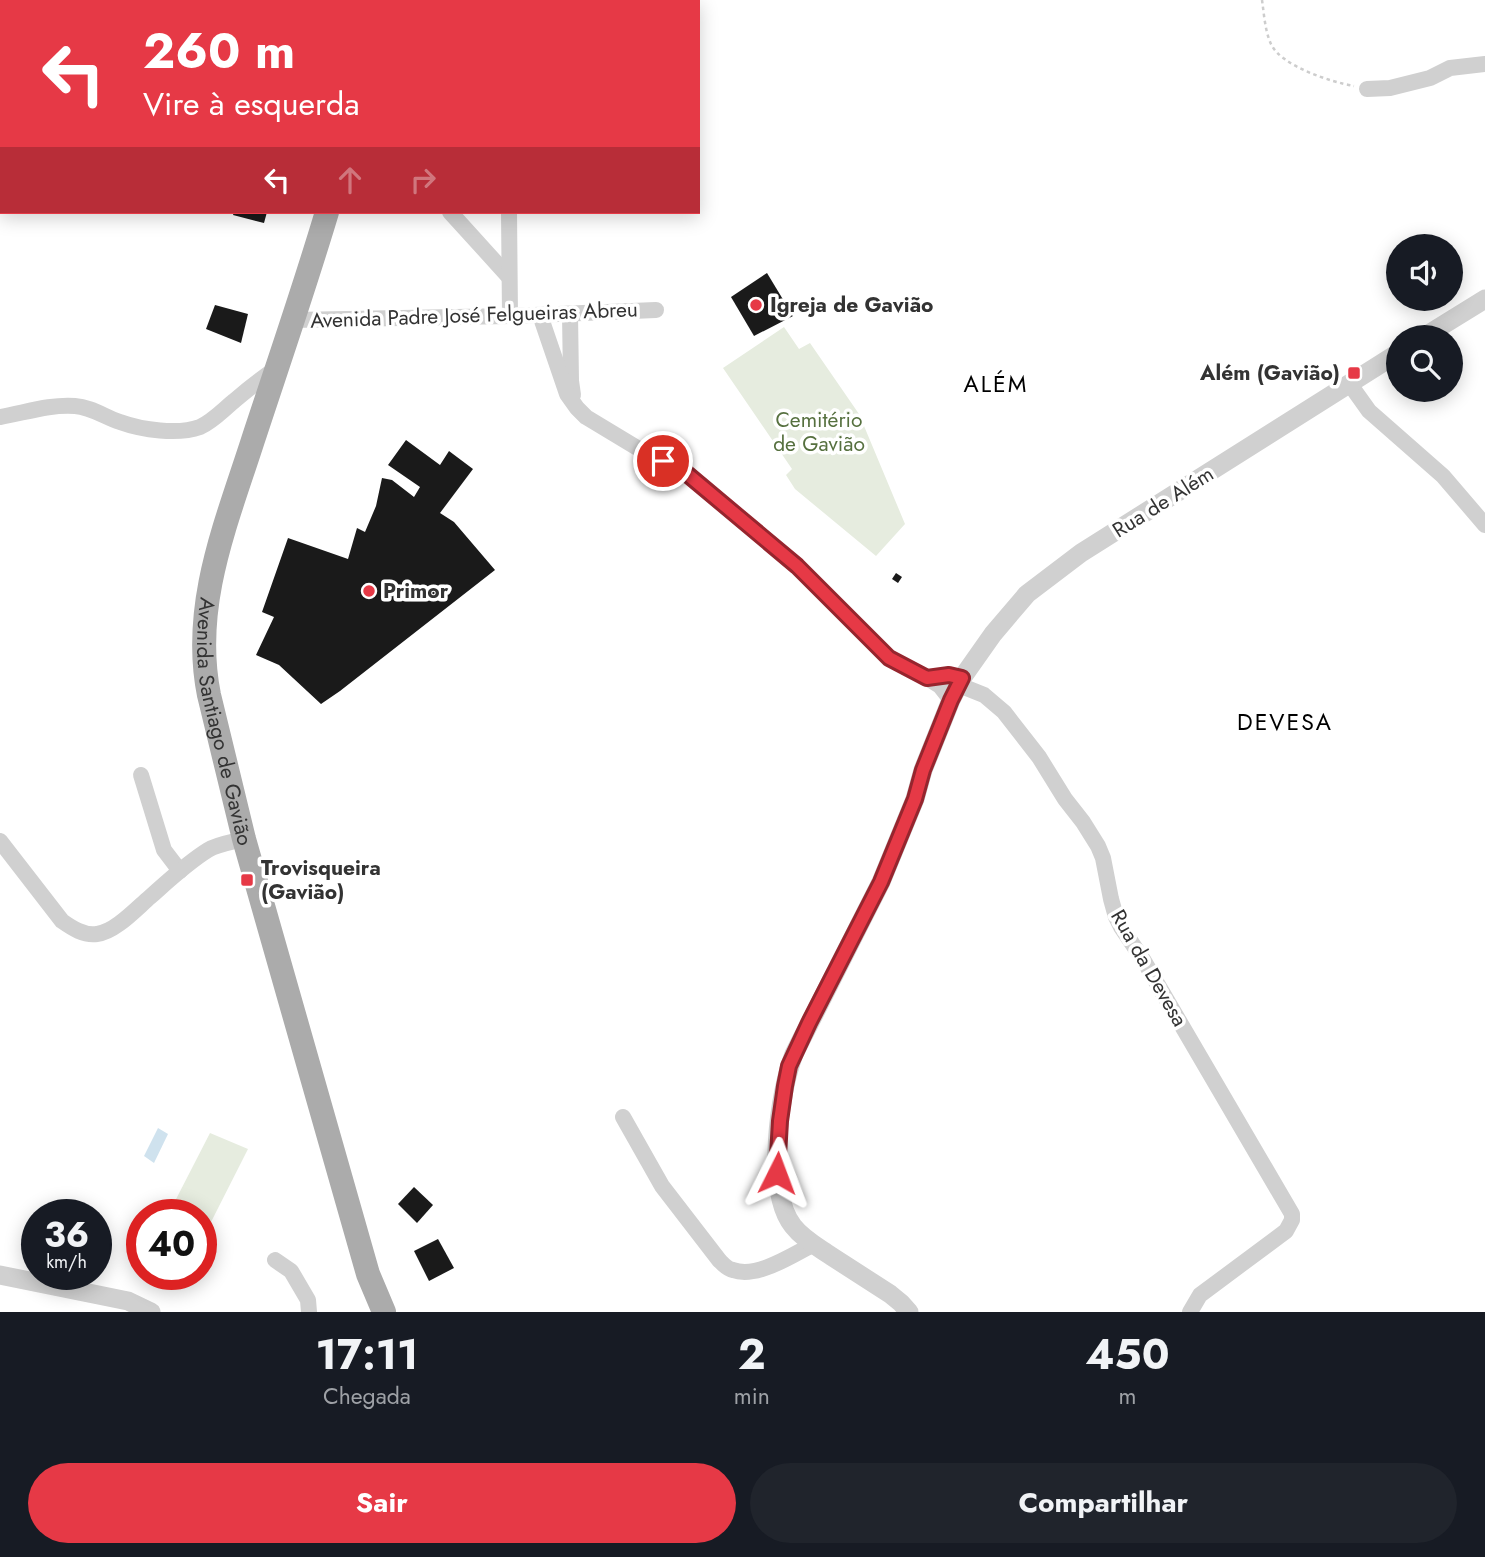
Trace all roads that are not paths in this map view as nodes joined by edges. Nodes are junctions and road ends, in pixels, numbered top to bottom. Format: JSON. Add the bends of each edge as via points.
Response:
{"nodes":[{"id":1,"x":1485,"y":64,"type":"edge"},
{"id":2,"x":1367,"y":89,"type":"road end"},
{"id":3,"x":326,"y":214,"type":"edge"},
{"id":4,"x":452,"y":214,"type":"edge"},
{"id":5,"x":509,"y":214,"type":"edge"},
{"id":6,"x":509,"y":277,"type":"junction"},
{"id":7,"x":1485,"y":299,"type":"edge"},
{"id":8,"x":656,"y":310,"type":"dead end"},
{"id":9,"x":570,"y":314,"type":"junction"},
{"id":10,"x":540,"y":315,"type":"junction"},
{"id":11,"x":510,"y":316,"type":"junction"},
{"id":12,"x":292,"y":320,"type":"junction"},
{"id":13,"x":1443,"y":325,"type":"edge"},
{"id":14,"x":1386,"y":360,"type":"edge"},
{"id":15,"x":277,"y":368,"type":"junction"},
{"id":16,"x":1349,"y":383,"type":"junction"},
{"id":17,"x":577,"y":408,"type":"junction"},
{"id":18,"x":0,"y":417,"type":"edge"},
{"id":19,"x":1485,"y":525,"type":"edge"},
{"id":20,"x":927,"y":678,"type":"junction"},
{"id":21,"x":957,"y":688,"type":"junction"},
{"id":22,"x":141,"y":775,"type":"dead end"},
{"id":23,"x":244,"y":839,"type":"junction"},
{"id":24,"x":0,"y":841,"type":"edge"},
{"id":25,"x":180,"y":871,"type":"junction"},
{"id":26,"x":623,"y":1117,"type":"dead end"},
{"id":27,"x":814,"y":1244,"type":"junction"},
{"id":28,"x":275,"y":1260,"type":"dead end"},
{"id":29,"x":368,"y":1274,"type":"junction"},
{"id":30,"x":0,"y":1275,"type":"edge"},
{"id":31,"x":151,"y":1312,"type":"edge"},
{"id":32,"x":309,"y":1312,"type":"edge"},
{"id":33,"x":373,"y":1312,"type":"edge"},
{"id":34,"x":384,"y":1312,"type":"edge"},
{"id":35,"x":909,"y":1312,"type":"edge"},
{"id":36,"x":1190,"y":1312,"type":"edge"}],
"edges":[{"from":1,"to":2,"type":"street","via":[[1450,68],[1390,89]]},
{"from":3,"to":12,"type":"main road","name":"Avenida Santiago de Gavião"},
{"from":4,"to":6,"type":"street"},
{"from":5,"to":6,"type":"street"},
{"from":6,"to":11,"type":"street"},
{"from":7,"to":13,"type":"street"},
{"from":8,"to":9,"type":"street","name":"Avenida Padre José Felgueiras Abreu"},
{"from":9,"to":10,"type":"street","name":"Avenida Padre José Felgueiras Abreu"},
{"from":9,"to":17,"type":"street","via":[[571,381]]},
{"from":10,"to":11,"type":"street","name":"Avenida Padre José Felgueiras Abreu"},
{"from":10,"to":17,"type":"street","via":[[561,382]]},
{"from":11,"to":12,"type":"street","name":"Avenida Padre José Felgueiras Abreu"},
{"from":12,"to":15,"type":"main road","name":"Avenida Santiago de Gavião"},
{"from":14,"to":16,"type":"street","name":"Rua de Além"},
{"from":15,"to":18,"type":"street","via":[[212,419],[183,430],[148,431],[77,406]]},
{"from":15,"to":23,"type":"main road","name":"Avenida Santiago de Gavião","via":[[218,553],[204,622],[205,674]]},
{"from":16,"to":19,"type":"street","via":[[1369,411],[1443,476]]},
{"from":16,"to":21,"type":"street","name":"Rua de Além","via":[[1042,581],[1012,610]]},
{"from":17,"to":20,"type":"street","via":[[686,473],[797,566],[889,658]]},
{"from":20,"to":21,"type":"street","via":[[940,687]]},
{"from":20,"to":21,"type":"street","via":[[949,675]]},
{"from":21,"to":27,"type":"street","name":"Rua de Além","via":[[881,882],[789,1066],[777,1184],[791,1224]]},
{"from":21,"to":36,"type":"street","name":"Rua da Devesa","via":[[984,695],[1004,712],[1098,846],[1121,927],[1293,1214],[1286,1231],[1200,1295]]},
{"from":22,"to":25,"type":"street","via":[[164,850]]},
{"from":23,"to":25,"type":"street","via":[[211,848]]},
{"from":23,"to":29,"type":"main road","name":"Avenida Santiago de Gavião"},
{"from":24,"to":25,"type":"street","via":[[62,921],[83,933],[111,929]]},
{"from":26,"to":27,"type":"street","via":[[662,1186],[730,1270],[756,1271]]},
{"from":27,"to":35,"type":"street","name":"Rua de Além","via":[[890,1294]]},
{"from":28,"to":32,"type":"street","via":[[291,1271]]},
{"from":29,"to":33,"type":"main road","name":"Avenida Santiago de Gavião"},
{"from":29,"to":34,"type":"main road","name":"Avenida Santiago de Gavião"},
{"from":30,"to":31,"type":"street","via":[[128,1301]]}]}
